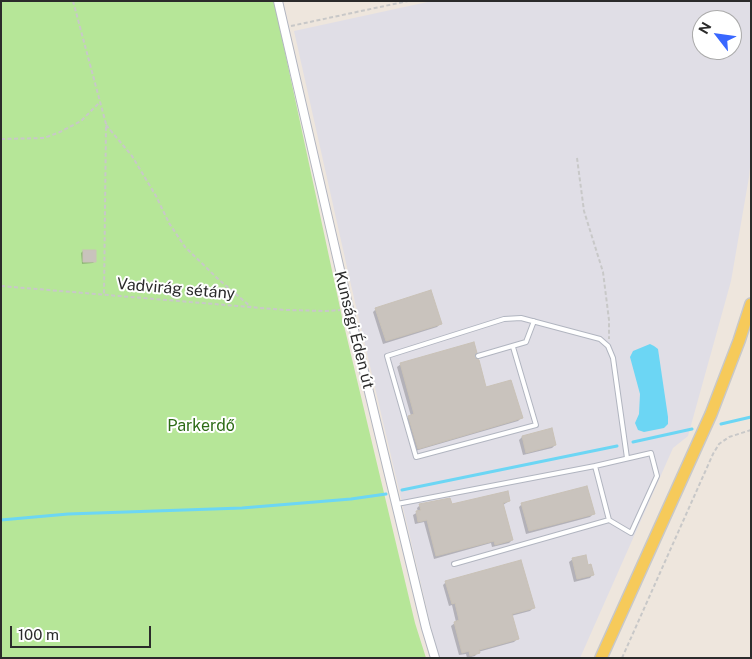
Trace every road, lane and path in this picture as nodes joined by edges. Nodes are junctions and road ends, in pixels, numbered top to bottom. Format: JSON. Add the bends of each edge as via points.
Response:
{"nodes":[{"id":1,"x":73,"y":1,"type":"edge"},
{"id":2,"x":278,"y":1,"type":"edge"},
{"id":3,"x":408,"y":1,"type":"edge"},
{"id":4,"x":284,"y":28,"type":"junction"},
{"id":5,"x":100,"y":102,"type":"junction"},
{"id":6,"x":106,"y":124,"type":"junction"},
{"id":7,"x":1,"y":138,"type":"edge"},
{"id":8,"x":577,"y":158,"type":"dead end"},
{"id":9,"x":1,"y":286,"type":"edge"},
{"id":10,"x":104,"y":294,"type":"junction"},
{"id":11,"x":751,"y":304,"type":"edge"},
{"id":12,"x":252,"y":307,"type":"junction"},
{"id":13,"x":349,"y":309,"type":"junction"},
{"id":14,"x":534,"y":321,"type":"junction"},
{"id":15,"x":513,"y":346,"type":"junction"},
{"id":16,"x":608,"y":346,"type":"junction"},
{"id":17,"x":478,"y":356,"type":"dead end"},
{"id":18,"x":751,"y":430,"type":"edge"},
{"id":19,"x":627,"y":458,"type":"junction"},
{"id":20,"x":595,"y":466,"type":"junction"},
{"id":21,"x":397,"y":504,"type":"junction"},
{"id":22,"x":609,"y":520,"type":"junction"},
{"id":23,"x":454,"y":564,"type":"dead end"},
{"id":24,"x":435,"y":658,"type":"edge"},
{"id":25,"x":601,"y":658,"type":"edge"},
{"id":26,"x":622,"y":658,"type":"edge"}],
"edges":[{"from":1,"to":5,"type":"path"},
{"from":2,"to":4,"type":"street","name":"Kunsági Éden út"},
{"from":3,"to":4,"type":"path"},
{"from":4,"to":13,"type":"street","name":"Kunsági Éden út"},
{"from":5,"to":6,"type":"path"},
{"from":5,"to":7,"type":"path","via":[[81,121],[44,138]]},
{"from":6,"to":10,"type":"path"},
{"from":6,"to":12,"type":"path","via":[[132,156],[185,247]]},
{"from":8,"to":16,"type":"path","via":[[584,211],[603,272],[610,320]]},
{"from":9,"to":10,"type":"path","name":"Vadvirág sétány"},
{"from":10,"to":12,"type":"path","name":"Vadvirág sétány"},
{"from":11,"to":25,"type":"main road","via":[[707,423]]},
{"from":12,"to":13,"type":"path","name":"Vadvirág sétány"},
{"from":13,"to":21,"type":"street","name":"Kunsági Éden út"},
{"from":14,"to":15,"type":"lane","via":[[526,342]]},
{"from":14,"to":15,"type":"lane","via":[[504,319],[387,356],[416,457],[536,425]]},
{"from":14,"to":16,"type":"lane","via":[[600,339]]},
{"from":15,"to":17,"type":"lane"},
{"from":16,"to":19,"type":"lane","via":[[613,358]]},
{"from":18,"to":26,"type":"path","via":[[729,437],[720,444],[706,467]]},
{"from":19,"to":20,"type":"lane"},
{"from":19,"to":22,"type":"lane","via":[[651,453],[657,476],[631,533]]},
{"from":20,"to":21,"type":"lane"},
{"from":20,"to":22,"type":"lane"},
{"from":21,"to":24,"type":"street","name":"Kunsági Éden út"},
{"from":22,"to":23,"type":"lane"}]}
